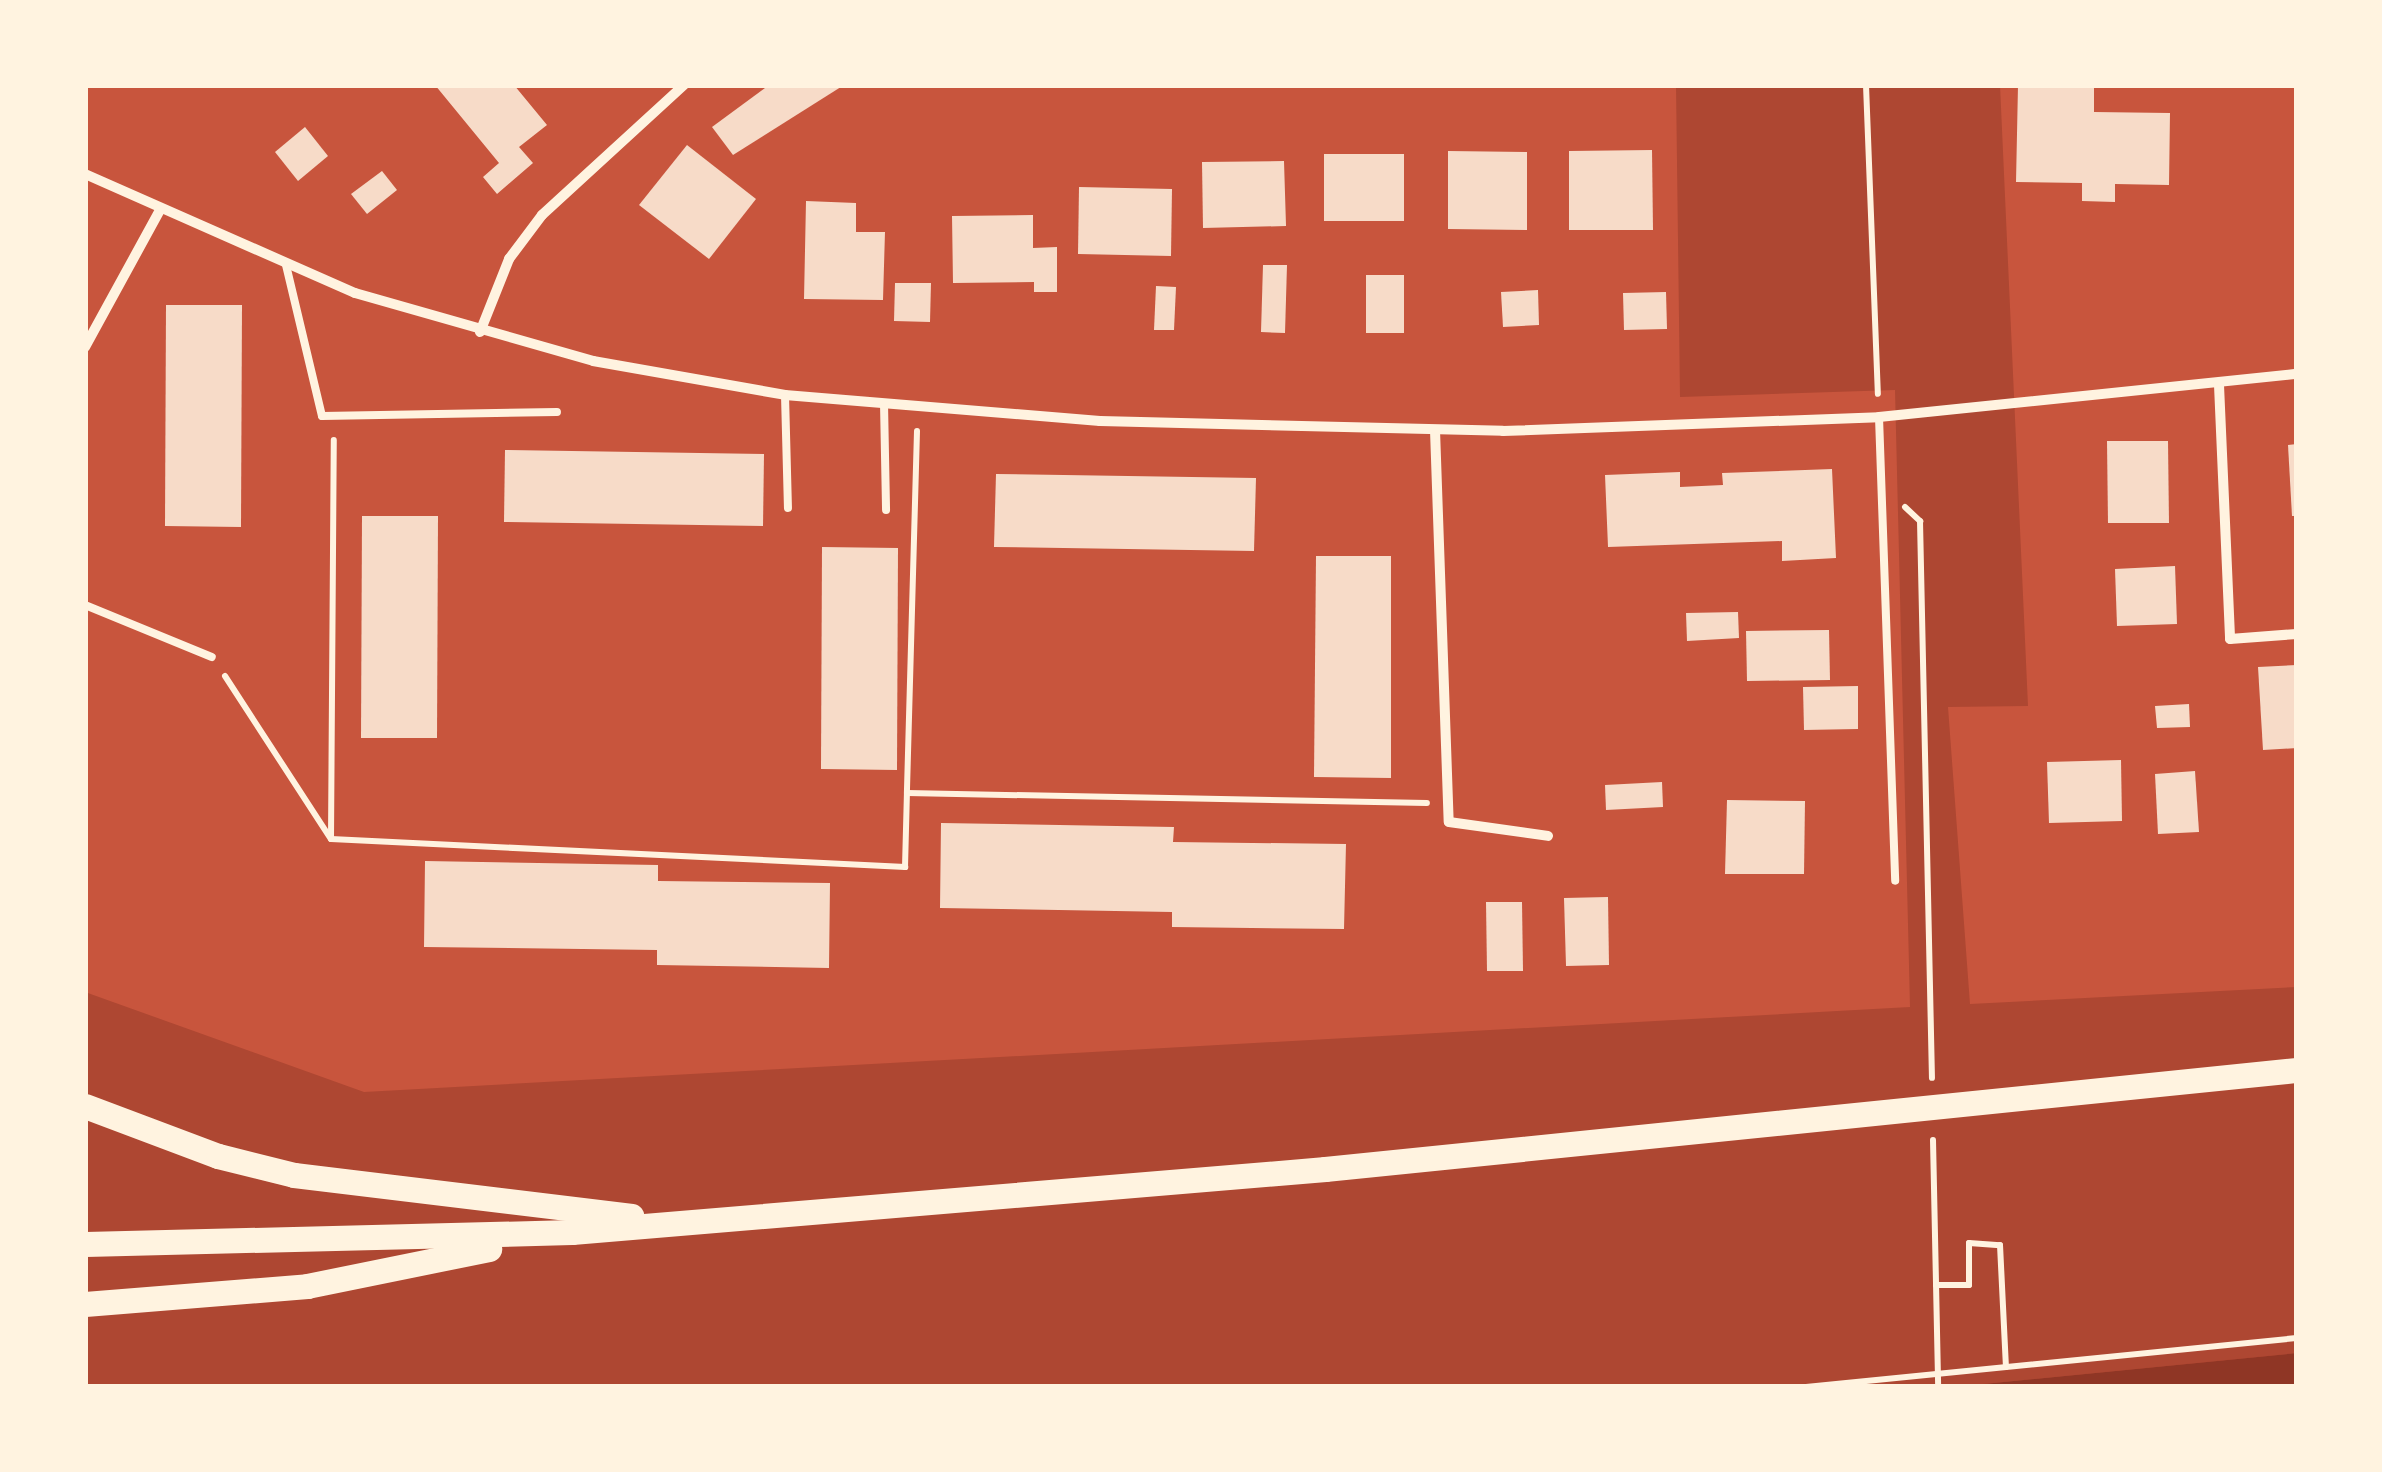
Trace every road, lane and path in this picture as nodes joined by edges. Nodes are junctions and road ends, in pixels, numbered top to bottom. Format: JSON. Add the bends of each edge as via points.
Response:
{"nodes":[{"id":1,"x":684,"y":85,"type":"edge"},
{"id":2,"x":1866,"y":85,"type":"edge"},
{"id":3,"x":85,"y":174,"type":"edge"},
{"id":4,"x":160,"y":210,"type":"junction"},
{"id":5,"x":286,"y":265,"type":"junction"},
{"id":6,"x":480,"y":332,"type":"junction"},
{"id":7,"x":85,"y":347,"type":"edge"},
{"id":8,"x":2297,"y":374,"type":"edge"},
{"id":9,"x":2219,"y":385,"type":"junction"},
{"id":10,"x":785,"y":395,"type":"junction"},
{"id":11,"x":884,"y":403,"type":"junction"},
{"id":12,"x":918,"y":407,"type":"junction"},
{"id":13,"x":557,"y":412,"type":"dead end"},
{"id":14,"x":334,"y":415,"type":"junction"},
{"id":15,"x":1879,"y":417,"type":"junction"},
{"id":16,"x":1434,"y":430,"type":"junction"},
{"id":17,"x":1881,"y":487,"type":"junction"},
{"id":18,"x":788,"y":508,"type":"dead end"},
{"id":19,"x":886,"y":510,"type":"dead end"},
{"id":20,"x":85,"y":606,"type":"edge"},
{"id":21,"x":2297,"y":634,"type":"edge"},
{"id":22,"x":212,"y":657,"type":"joint"},
{"id":23,"x":908,"y":793,"type":"junction"},
{"id":24,"x":1448,"y":803,"type":"junction"},
{"id":25,"x":1548,"y":836,"type":"dead end"},
{"id":26,"x":331,"y":839,"type":"junction"},
{"id":27,"x":1895,"y":880,"type":"dead end"},
{"id":28,"x":2297,"y":1070,"type":"edge"},
{"id":29,"x":1932,"y":1086,"type":"dead end"},
{"id":30,"x":85,"y":1106,"type":"edge"},
{"id":31,"x":1933,"y":1126,"type":"dead end"},
{"id":32,"x":686,"y":1222,"type":"junction"},
{"id":33,"x":572,"y":1232,"type":"junction"},
{"id":34,"x":85,"y":1244,"type":"edge"},
{"id":35,"x":1936,"y":1285,"type":"junction"},
{"id":36,"x":85,"y":1304,"type":"edge"},
{"id":37,"x":2297,"y":1338,"type":"edge"},
{"id":38,"x":2006,"y":1368,"type":"junction"},
{"id":39,"x":1806,"y":1387,"type":"edge"},
{"id":40,"x":1938,"y":1387,"type":"edge"}],
"edges":[{"from":1,"to":6,"type":"street","via":[[542,215],[509,259]]},
{"from":2,"to":15,"type":"path"},
{"from":3,"to":4,"type":"street"},
{"from":4,"to":5,"type":"street"},
{"from":4,"to":7,"type":"street"},
{"from":5,"to":6,"type":"street"},
{"from":5,"to":14,"type":"lane","via":[[322,416]]},
{"from":6,"to":10,"type":"street","via":[[593,361]]},
{"from":8,"to":9,"type":"street"},
{"from":9,"to":15,"type":"street"},
{"from":9,"to":21,"type":"street","via":[[2230,639]]},
{"from":10,"to":11,"type":"street"},
{"from":10,"to":18,"type":"lane"},
{"from":11,"to":12,"type":"street"},
{"from":11,"to":19,"type":"lane"},
{"from":12,"to":16,"type":"street"},
{"from":12,"to":23,"type":"path"},
{"from":13,"to":14,"type":"lane"},
{"from":14,"to":26,"type":"path"},
{"from":15,"to":16,"type":"street"},
{"from":15,"to":17,"type":"lane"},
{"from":16,"to":24,"type":"street"},
{"from":17,"to":27,"type":"lane"},
{"from":17,"to":29,"type":"path","via":[[1920,521]]},
{"from":20,"to":22,"type":"lane"},
{"from":22,"to":26,"type":"path"},
{"from":23,"to":24,"type":"path"},
{"from":23,"to":26,"type":"path","via":[[905,867]]},
{"from":24,"to":25,"type":"street","via":[[1449,822]]},
{"from":28,"to":32,"type":"main road","via":[[1324,1169]]},
{"from":30,"to":32,"type":"main road","via":[[218,1156],[294,1175]]},
{"from":31,"to":35,"type":"path"},
{"from":32,"to":33,"type":"main road"},
{"from":33,"to":34,"type":"main road"},
{"from":33,"to":36,"type":"main road","via":[[307,1286]]},
{"from":35,"to":38,"type":"path","via":[[1969,1285],[1969,1242],[2000,1245]]},
{"from":35,"to":40,"type":"path"},
{"from":37,"to":38,"type":"path"},
{"from":38,"to":39,"type":"path"}]}
